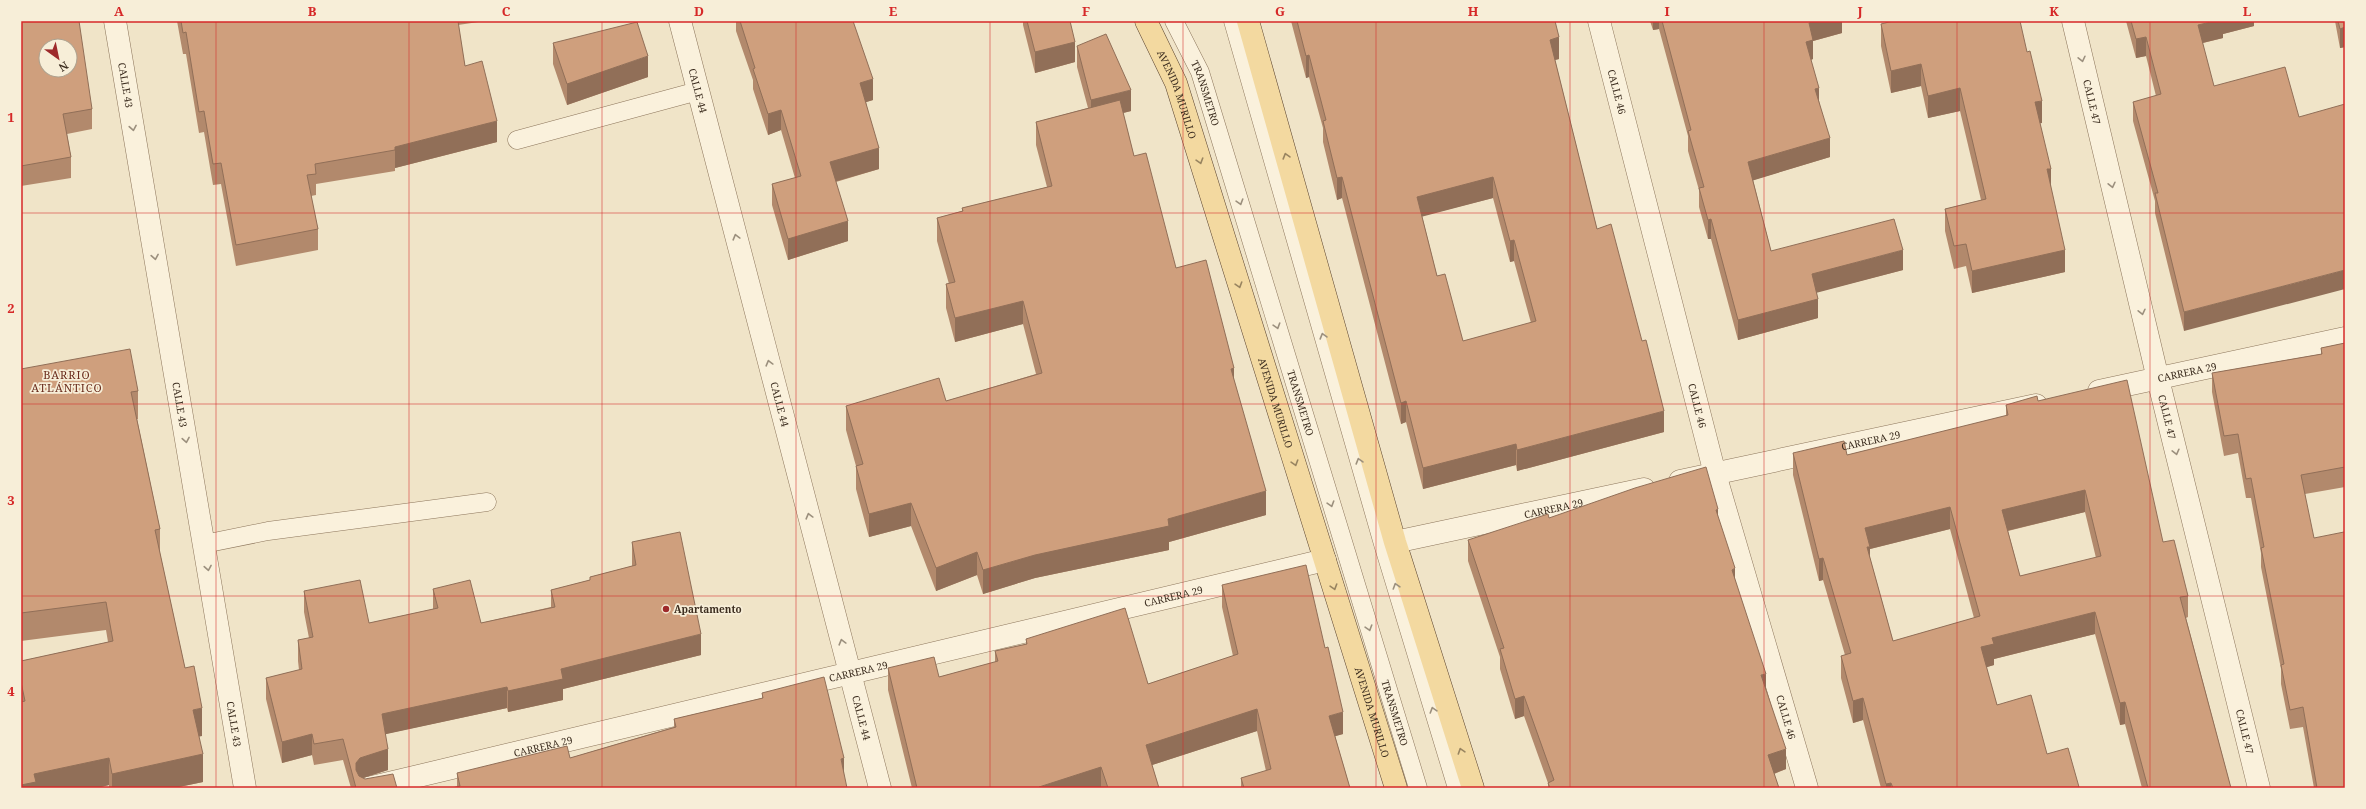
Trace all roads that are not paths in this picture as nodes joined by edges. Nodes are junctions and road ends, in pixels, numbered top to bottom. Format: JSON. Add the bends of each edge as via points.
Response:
{"nodes":[{"id":1,"x":115,"y":21,"type":"edge"},
{"id":2,"x":680,"y":21,"type":"edge"},
{"id":3,"x":1146,"y":21,"type":"edge"},
{"id":4,"x":1174,"y":21,"type":"edge"},
{"id":5,"x":1233,"y":21,"type":"edge"},
{"id":6,"x":1248,"y":21,"type":"edge"},
{"id":7,"x":1599,"y":21,"type":"edge"},
{"id":8,"x":2073,"y":21,"type":"edge"},
{"id":9,"x":698,"y":92,"type":"junction"},
{"id":10,"x":517,"y":140,"type":"dead end"},
{"id":11,"x":2345,"y":338,"type":"edge"},
{"id":12,"x":2158,"y":379,"type":"junction"},
{"id":13,"x":2080,"y":395,"type":"edge"},
{"id":14,"x":2056,"y":400,"type":"edge"},
{"id":15,"x":1715,"y":474,"type":"junction"},
{"id":16,"x":487,"y":502,"type":"dead end"},
{"id":17,"x":1395,"y":542,"type":"junction"},
{"id":18,"x":204,"y":544,"type":"junction"},
{"id":19,"x":1325,"y":560,"type":"junction"},
{"id":20,"x":850,"y":673,"type":"junction"},
{"id":21,"x":246,"y":788,"type":"edge"},
{"id":22,"x":368,"y":788,"type":"edge"},
{"id":23,"x":880,"y":788,"type":"edge"},
{"id":24,"x":1396,"y":788,"type":"edge"},
{"id":25,"x":1418,"y":788,"type":"edge"},
{"id":26,"x":1456,"y":788,"type":"edge"},
{"id":27,"x":1473,"y":788,"type":"edge"},
{"id":28,"x":1807,"y":788,"type":"edge"},
{"id":29,"x":2259,"y":788,"type":"edge"}],
"edges":[{"from":1,"to":18,"type":"street","name":"CALLE 43","one_way":true},
{"from":2,"to":9,"type":"street","name":"CALLE 44"},
{"from":3,"to":19,"type":"main road","name":"AVENIDA MURILLO","one_way":true,"via":[[1176,83]]},
{"from":4,"to":25,"type":"lane","name":"TRANSMETRO","one_way":true,"via":[[1200,72]]},
{"from":26,"to":5,"type":"lane","one_way":true},
{"from":17,"to":6,"type":"main road","one_way":true},
{"from":7,"to":15,"type":"street","name":"CALLE 46"},
{"from":8,"to":12,"type":"street","name":"CALLE 47","one_way":true},
{"from":9,"to":10,"type":"lane"},
{"from":20,"to":9,"type":"street","name":"CALLE 44","one_way":true},
{"from":11,"to":12,"type":"street","name":"CARRERA 29"},
{"from":12,"to":13,"type":"street","name":"CARRERA 29"},
{"from":12,"to":29,"type":"street","name":"CALLE 47","one_way":true},
{"from":14,"to":15,"type":"street","name":"CARRERA 29"},
{"from":15,"to":17,"type":"street","name":"CARRERA 29"},
{"from":15,"to":28,"type":"street","name":"CALLE 46"},
{"from":16,"to":18,"type":"lane","via":[[268,531]]},
{"from":27,"to":17,"type":"main road","one_way":true},
{"from":18,"to":21,"type":"street","name":"CALLE 43","one_way":true},
{"from":19,"to":20,"type":"street","name":"CARRERA 29"},
{"from":19,"to":24,"type":"main road","name":"AVENIDA MURILLO","one_way":true},
{"from":20,"to":22,"type":"street","name":"CARRERA 29"},
{"from":20,"to":23,"type":"street","name":"CALLE 44"}]}
